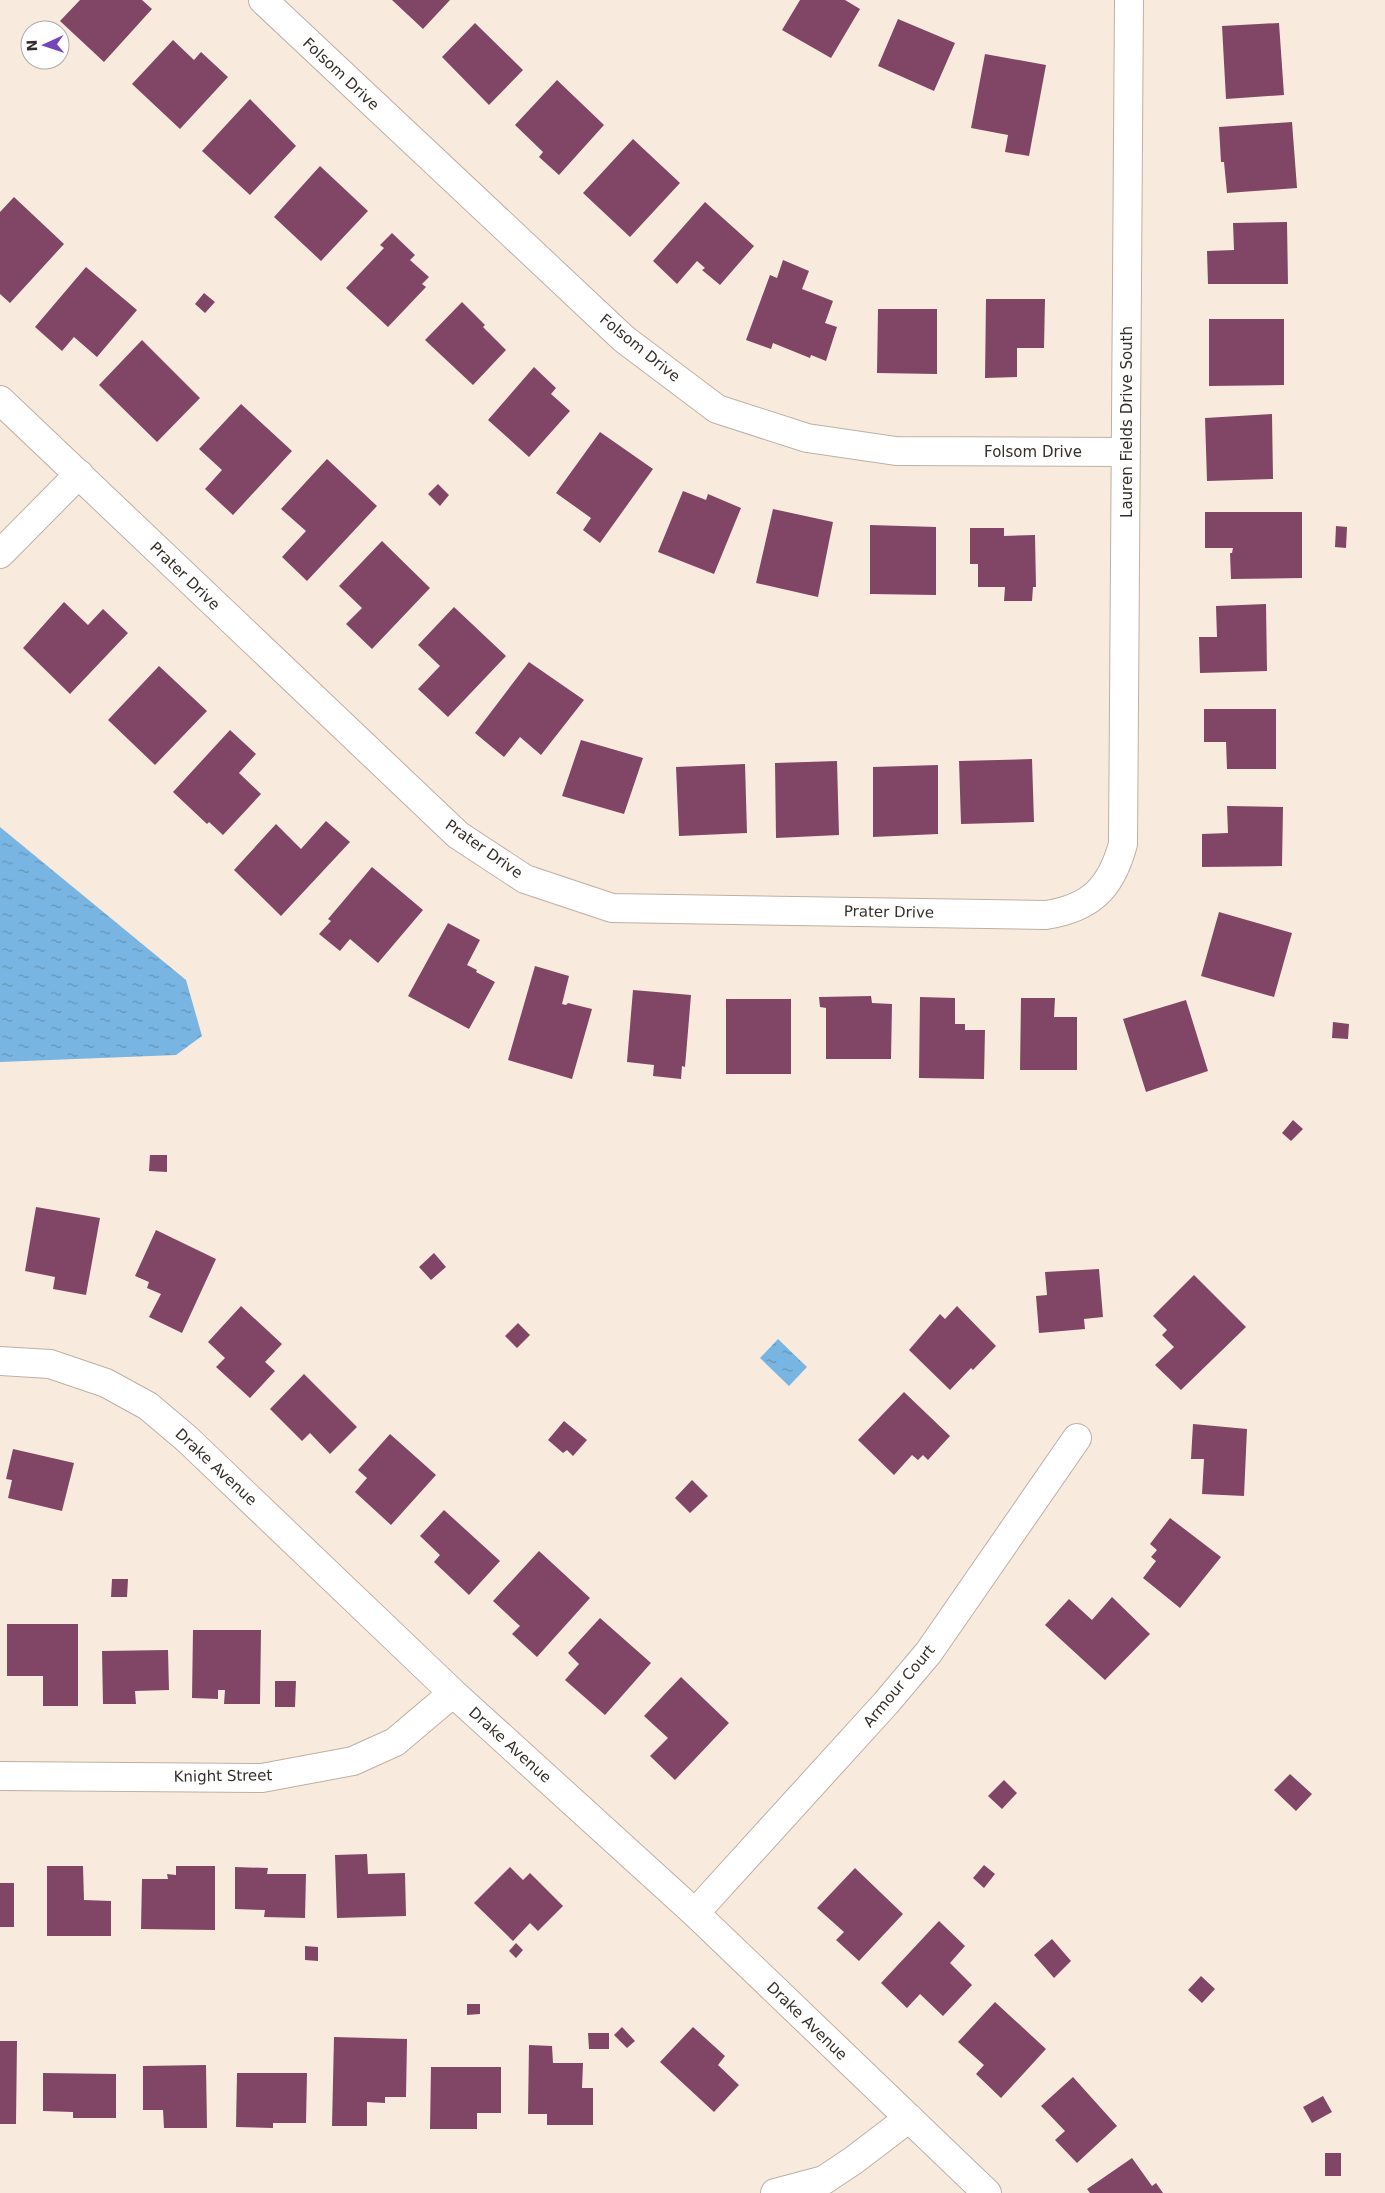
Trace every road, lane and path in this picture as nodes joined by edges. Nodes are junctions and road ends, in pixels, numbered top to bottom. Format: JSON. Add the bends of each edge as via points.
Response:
{"nodes":[{"id":1,"x":263,"y":0,"type":"edge"},
{"id":2,"x":1130,"y":0,"type":"edge"},
{"id":3,"x":0,"y":400,"type":"edge"},
{"id":4,"x":1126,"y":452,"type":"junction"},
{"id":5,"x":79,"y":474,"type":"junction"},
{"id":6,"x":0,"y":554,"type":"edge"},
{"id":7,"x":1123,"y":844,"type":"joint"},
{"id":8,"x":0,"y":1361,"type":"edge"},
{"id":9,"x":1077,"y":1438,"type":"dead end"},
{"id":10,"x":453,"y":1693,"type":"junction"},
{"id":11,"x":0,"y":1776,"type":"edge"},
{"id":12,"x":695,"y":1913,"type":"junction"},
{"id":13,"x":910,"y":2118,"type":"junction"},
{"id":14,"x":775,"y":2193,"type":"edge"},
{"id":15,"x":987,"y":2193,"type":"edge"}],
"edges":[{"from":1,"to":4,"type":"street","name":"Folsom Drive","via":[[624,339],[717,409],[807,438],[896,451]]},
{"from":2,"to":4,"type":"street","name":"Lauren Fields Drive South"},
{"from":3,"to":5,"type":"street","name":"Prater Drive"},
{"from":4,"to":7,"type":"street","name":"Lauren Fields Drive South"},
{"from":5,"to":6,"type":"street"},
{"from":5,"to":7,"type":"street","name":"Prater Drive","via":[[458,835],[525,879],[612,908],[1046,915],[1083,905],[1098,894],[1118,862]]},
{"from":8,"to":10,"type":"street","name":"Drake Avenue","via":[[50,1364],[106,1383],[148,1406],[187,1439]]},
{"from":9,"to":12,"type":"street","name":"Armour Court","via":[[929,1652]]},
{"from":10,"to":11,"type":"street","name":"Knight Street","via":[[395,1742],[353,1761],[262,1778]]},
{"from":10,"to":12,"type":"street","name":"Drake Avenue"},
{"from":12,"to":13,"type":"street","name":"Drake Avenue"},
{"from":13,"to":14,"type":"street","via":[[824,2180]]},
{"from":13,"to":15,"type":"street","name":"Drake Avenue"}]}
